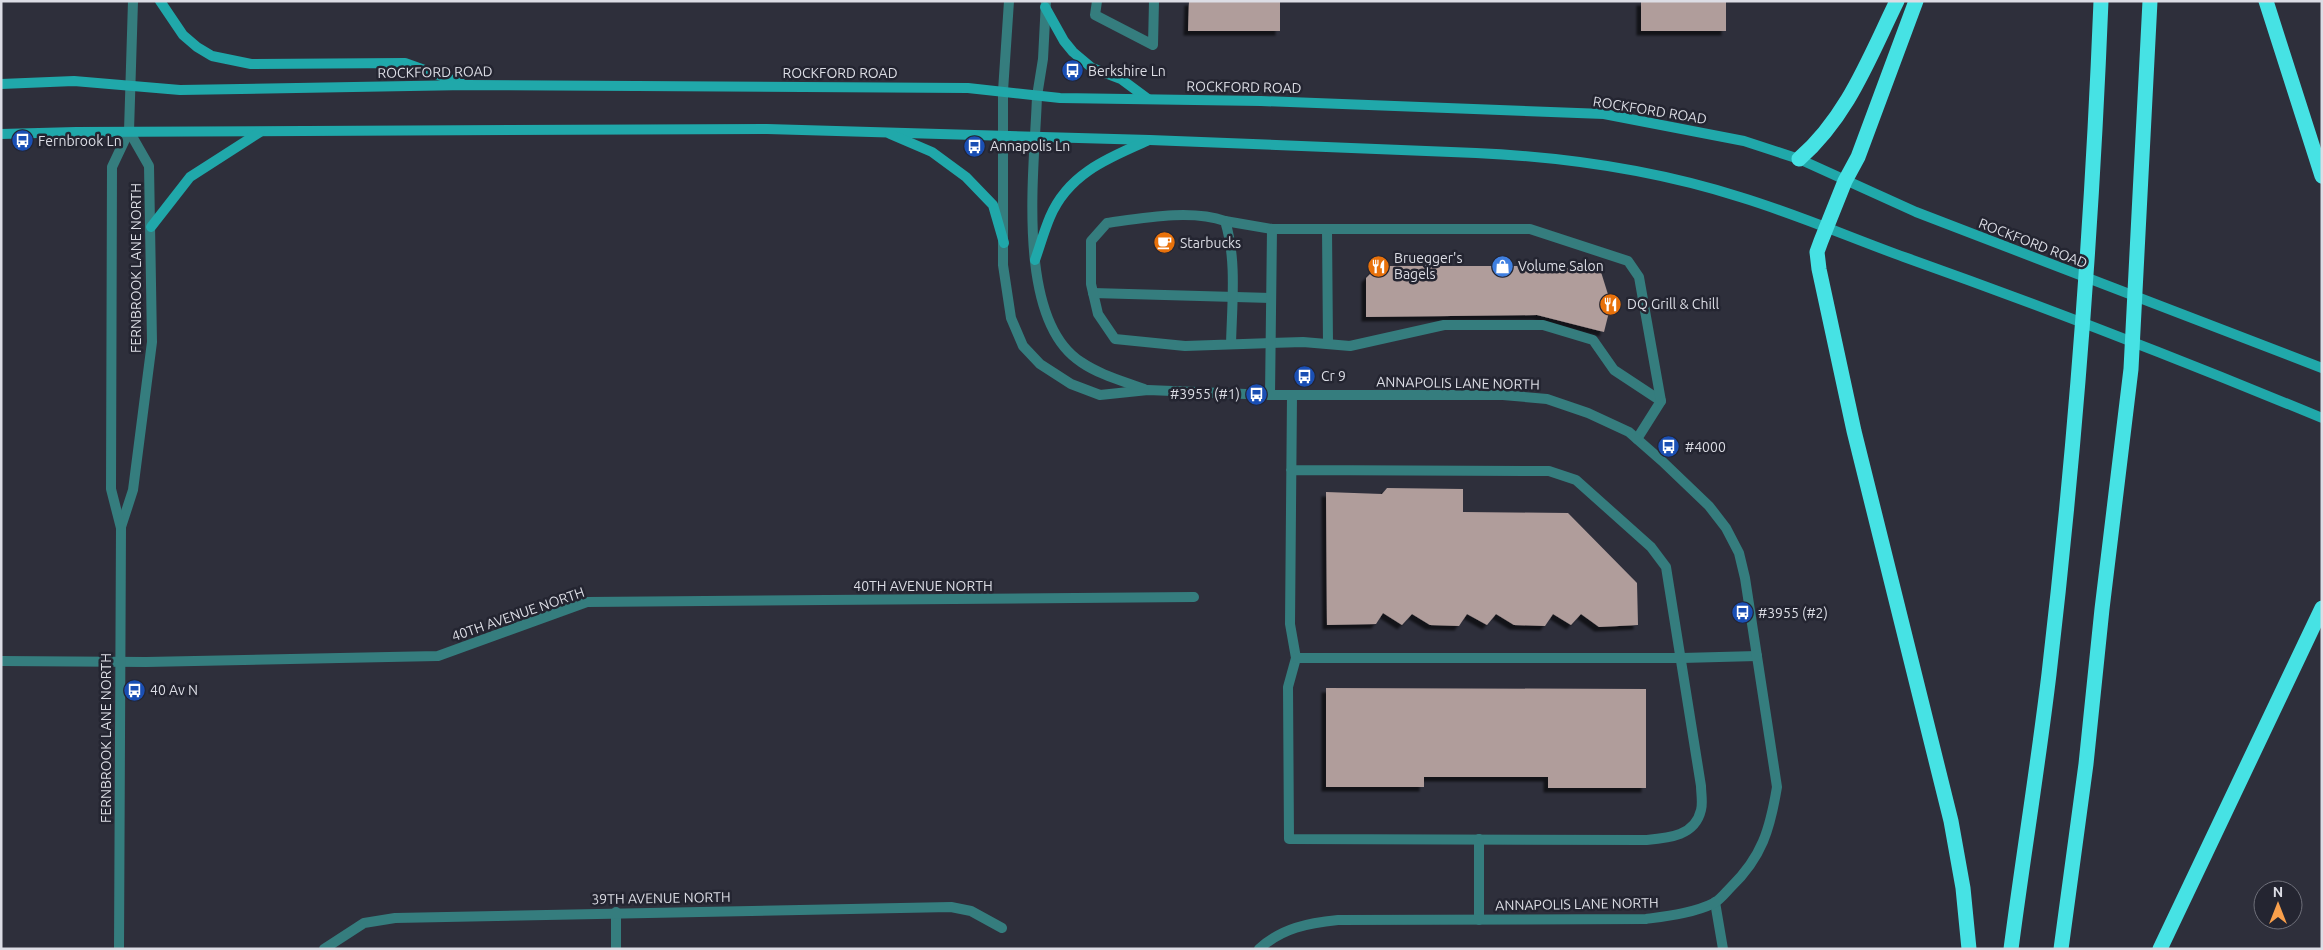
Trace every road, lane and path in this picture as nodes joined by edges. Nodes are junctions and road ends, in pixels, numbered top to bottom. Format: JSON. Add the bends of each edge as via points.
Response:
{"nodes":[{"id":1,"x":133,"y":1,"type":"edge"},
{"id":2,"x":160,"y":1,"type":"edge"},
{"id":3,"x":1009,"y":1,"type":"edge"},
{"id":4,"x":1097,"y":1,"type":"edge"},
{"id":5,"x":1154,"y":1,"type":"edge"},
{"id":6,"x":1898,"y":1,"type":"edge"},
{"id":7,"x":1916,"y":1,"type":"edge"},
{"id":8,"x":2101,"y":1,"type":"edge"},
{"id":9,"x":2150,"y":1,"type":"edge"},
{"id":10,"x":2266,"y":1,"type":"edge"},
{"id":11,"x":1046,"y":4,"type":"edge"},
{"id":12,"x":1,"y":84,"type":"edge"},
{"id":13,"x":130,"y":85,"type":"junction"},
{"id":14,"x":467,"y":85,"type":"junction"},
{"id":15,"x":1003,"y":91,"type":"junction"},
{"id":16,"x":1037,"y":96,"type":"junction"},
{"id":17,"x":1148,"y":99,"type":"junction"},
{"id":18,"x":129,"y":131,"type":"junction"},
{"id":19,"x":261,"y":131,"type":"junction"},
{"id":20,"x":882,"y":131,"type":"junction"},
{"id":21,"x":1,"y":134,"type":"edge"},
{"id":22,"x":1003,"y":136,"type":"junction"},
{"id":23,"x":1036,"y":136,"type":"junction"},
{"id":24,"x":1150,"y":140,"type":"junction"},
{"id":25,"x":1799,"y":159,"type":"junction"},
{"id":26,"x":2322,"y":176,"type":"edge"},
{"id":27,"x":1845,"y":181,"type":"junction"},
{"id":28,"x":1225,"y":221,"type":"junction"},
{"id":29,"x":151,"y":227,"type":"junction"},
{"id":30,"x":1826,"y":228,"type":"junction"},
{"id":31,"x":1272,"y":229,"type":"junction"},
{"id":32,"x":1327,"y":229,"type":"junction"},
{"id":33,"x":1004,"y":243,"type":"junction"},
{"id":34,"x":1035,"y":260,"type":"junction"},
{"id":35,"x":1093,"y":293,"type":"junction"},
{"id":36,"x":1232,"y":298,"type":"junction"},
{"id":37,"x":1271,"y":298,"type":"junction"},
{"id":38,"x":1271,"y":342,"type":"junction"},
{"id":39,"x":1231,"y":344,"type":"junction"},
{"id":40,"x":1328,"y":344,"type":"junction"},
{"id":41,"x":2322,"y":368,"type":"edge"},
{"id":42,"x":1148,"y":390,"type":"junction"},
{"id":43,"x":1270,"y":396,"type":"junction"},
{"id":44,"x":1292,"y":396,"type":"junction"},
{"id":45,"x":1661,"y":401,"type":"junction"},
{"id":46,"x":2322,"y":418,"type":"edge"},
{"id":47,"x":1637,"y":439,"type":"junction"},
{"id":48,"x":1292,"y":470,"type":"junction"},
{"id":49,"x":121,"y":528,"type":"junction"},
{"id":50,"x":1194,"y":597,"type":"dead end"},
{"id":51,"x":2321,"y":606,"type":"edge"},
{"id":52,"x":1757,"y":656,"type":"junction"},
{"id":53,"x":1296,"y":658,"type":"junction"},
{"id":54,"x":1682,"y":658,"type":"junction"},
{"id":55,"x":1,"y":661,"type":"edge"},
{"id":56,"x":120,"y":662,"type":"junction"},
{"id":57,"x":1479,"y":839,"type":"junction"},
{"id":58,"x":1715,"y":902,"type":"junction"},
{"id":59,"x":616,"y":912,"type":"junction"},
{"id":60,"x":1479,"y":920,"type":"junction"},
{"id":61,"x":1002,"y":928,"type":"dead end"},
{"id":62,"x":119,"y":949,"type":"edge"},
{"id":63,"x":324,"y":949,"type":"edge"},
{"id":64,"x":616,"y":949,"type":"edge"},
{"id":65,"x":1260,"y":949,"type":"edge"},
{"id":66,"x":1723,"y":949,"type":"edge"},
{"id":67,"x":1969,"y":949,"type":"edge"},
{"id":68,"x":2010,"y":949,"type":"edge"},
{"id":69,"x":2061,"y":949,"type":"edge"},
{"id":70,"x":2160,"y":949,"type":"edge"}],
"edges":[{"from":1,"to":13,"type":"street","name":"FERNBROOK LANE NORTH"},
{"from":2,"to":14,"type":"main road","via":[[183,35],[212,56],[251,64],[405,63]]},
{"from":3,"to":15,"type":"street","name":"ANNAPOLIS LANE NORTH"},
{"from":4,"to":5,"type":"street","via":[[1096,15],[1153,45]]},
{"from":6,"to":25,"type":"highway","via":[[1836,121]]},
{"from":7,"to":27,"type":"highway","via":[[1858,157]]},
{"from":8,"to":68,"type":"highway","via":[[2075,403],[2049,674]]},
{"from":9,"to":69,"type":"highway","via":[[2130,369],[2086,764]]},
{"from":10,"to":26,"type":"highway"},
{"from":11,"to":16,"type":"street","name":"ANNAPOLIS LANE NORTH"},
{"from":11,"to":17,"type":"main road","via":[[1060,35],[1073,52],[1092,68],[1121,79]]},
{"from":12,"to":13,"type":"main road","name":"ROCKFORD ROAD","via":[[74,81]]},
{"from":13,"to":14,"type":"main road","name":"ROCKFORD ROAD","via":[[180,90]]},
{"from":13,"to":18,"type":"street","name":"FERNBROOK LANE NORTH"},
{"from":14,"to":15,"type":"main road","name":"ROCKFORD ROAD"},
{"from":15,"to":16,"type":"main road","name":"ROCKFORD ROAD"},
{"from":15,"to":22,"type":"street","name":"ANNAPOLIS LANE NORTH"},
{"from":16,"to":17,"type":"main road","name":"ROCKFORD ROAD"},
{"from":16,"to":23,"type":"street","name":"ANNAPOLIS LANE NORTH"},
{"from":17,"to":25,"type":"main road","name":"ROCKFORD ROAD","via":[[1604,114],[1744,141]]},
{"from":18,"to":19,"type":"main road"},
{"from":18,"to":21,"type":"main road"},
{"from":18,"to":29,"type":"street","name":"FERNBROOK LANE NORTH","via":[[149,166]]},
{"from":18,"to":49,"type":"street","name":"FERNBROOK LANE NORTH","via":[[112,167],[111,489]]},
{"from":19,"to":20,"type":"main road"},
{"from":19,"to":29,"type":"main road","via":[[190,177]]},
{"from":20,"to":22,"type":"main road"},
{"from":20,"to":33,"type":"main road","via":[[932,152],[965,175],[993,205]]},
{"from":22,"to":23,"type":"main road"},
{"from":22,"to":33,"type":"street","name":"ANNAPOLIS LANE NORTH"},
{"from":23,"to":24,"type":"main road"},
{"from":23,"to":34,"type":"street","name":"ANNAPOLIS LANE NORTH"},
{"from":24,"to":30,"type":"main road","via":[[1516,155],[1580,161],[1712,189]]},
{"from":24,"to":34,"type":"main road","via":[[1096,164],[1071,185],[1050,217]]},
{"from":25,"to":27,"type":"main road","name":"ROCKFORD ROAD"},
{"from":27,"to":30,"type":"highway"},
{"from":27,"to":41,"type":"main road","name":"ROCKFORD ROAD","via":[[1991,242]]},
{"from":28,"to":31,"type":"street"},
{"from":28,"to":35,"type":"street","via":[[1212,216],[1156,216],[1107,223],[1091,242]]},
{"from":28,"to":36,"type":"street","via":[[1232,265]]},
{"from":29,"to":49,"type":"street","name":"FERNBROOK LANE NORTH","via":[[151,360],[133,490]]},
{"from":30,"to":46,"type":"main road","via":[[1977,283]]},
{"from":30,"to":67,"type":"highway","via":[[1817,252],[1822,289],[1951,821],[1963,888]]},
{"from":31,"to":32,"type":"street"},
{"from":31,"to":37,"type":"street"},
{"from":32,"to":40,"type":"street"},
{"from":32,"to":45,"type":"street","via":[[1530,229],[1628,261],[1639,277]]},
{"from":33,"to":42,"type":"street","name":"ANNAPOLIS LANE NORTH","via":[[1004,288],[1011,318],[1023,346],[1040,364],[1071,384],[1100,395]]},
{"from":34,"to":42,"type":"street","name":"ANNAPOLIS LANE NORTH","via":[[1040,298],[1065,348],[1080,362]]},
{"from":35,"to":36,"type":"street"},
{"from":35,"to":39,"type":"street","via":[[1098,314],[1115,339],[1184,346]]},
{"from":36,"to":37,"type":"street"},
{"from":36,"to":39,"type":"street"},
{"from":37,"to":38,"type":"street"},
{"from":38,"to":39,"type":"street"},
{"from":38,"to":40,"type":"street"},
{"from":38,"to":43,"type":"street"},
{"from":40,"to":45,"type":"street","via":[[1350,346],[1444,325],[1543,325],[1592,340],[1614,370]]},
{"from":42,"to":43,"type":"street","name":"ANNAPOLIS LANE NORTH"},
{"from":43,"to":44,"type":"street","name":"ANNAPOLIS LANE NORTH"},
{"from":44,"to":47,"type":"street","name":"ANNAPOLIS LANE NORTH","via":[[1547,399],[1588,412]]},
{"from":44,"to":48,"type":"street"},
{"from":45,"to":47,"type":"street"},
{"from":47,"to":52,"type":"street","name":"ANNAPOLIS LANE NORTH","via":[[1709,506],[1726,528],[1745,578]]},
{"from":48,"to":53,"type":"street","via":[[1290,624]]},
{"from":48,"to":54,"type":"street","via":[[1549,472],[1576,480],[1651,547],[1666,568]]},
{"from":49,"to":56,"type":"street","name":"FERNBROOK LANE NORTH"},
{"from":50,"to":56,"type":"street","name":"40TH AVENUE NORTH","via":[[586,602],[438,656]]},
{"from":51,"to":70,"type":"highway"},
{"from":52,"to":54,"type":"street"},
{"from":52,"to":58,"type":"street","name":"ANNAPOLIS LANE NORTH","via":[[1777,787],[1772,820],[1759,852]]},
{"from":53,"to":54,"type":"street"},
{"from":53,"to":57,"type":"street","via":[[1288,687],[1289,839]]},
{"from":54,"to":57,"type":"street","via":[[1701,786],[1702,810],[1690,829],[1672,838],[1646,840]]},
{"from":55,"to":56,"type":"street","name":"40TH AVENUE NORTH"},
{"from":56,"to":62,"type":"street","name":"FERNBROOK LANE NORTH"},
{"from":57,"to":60,"type":"street"},
{"from":58,"to":60,"type":"street","name":"ANNAPOLIS LANE NORTH","via":[[1679,914],[1646,919]]},
{"from":58,"to":66,"type":"street"},
{"from":59,"to":61,"type":"street","name":"39TH AVENUE NORTH","via":[[951,907],[971,911]]},
{"from":59,"to":63,"type":"street","name":"39TH AVENUE NORTH","via":[[395,918],[364,923]]},
{"from":59,"to":64,"type":"street"},
{"from":60,"to":65,"type":"street","name":"ANNAPOLIS LANE NORTH","via":[[1338,920],[1313,923],[1276,935]]}]}
